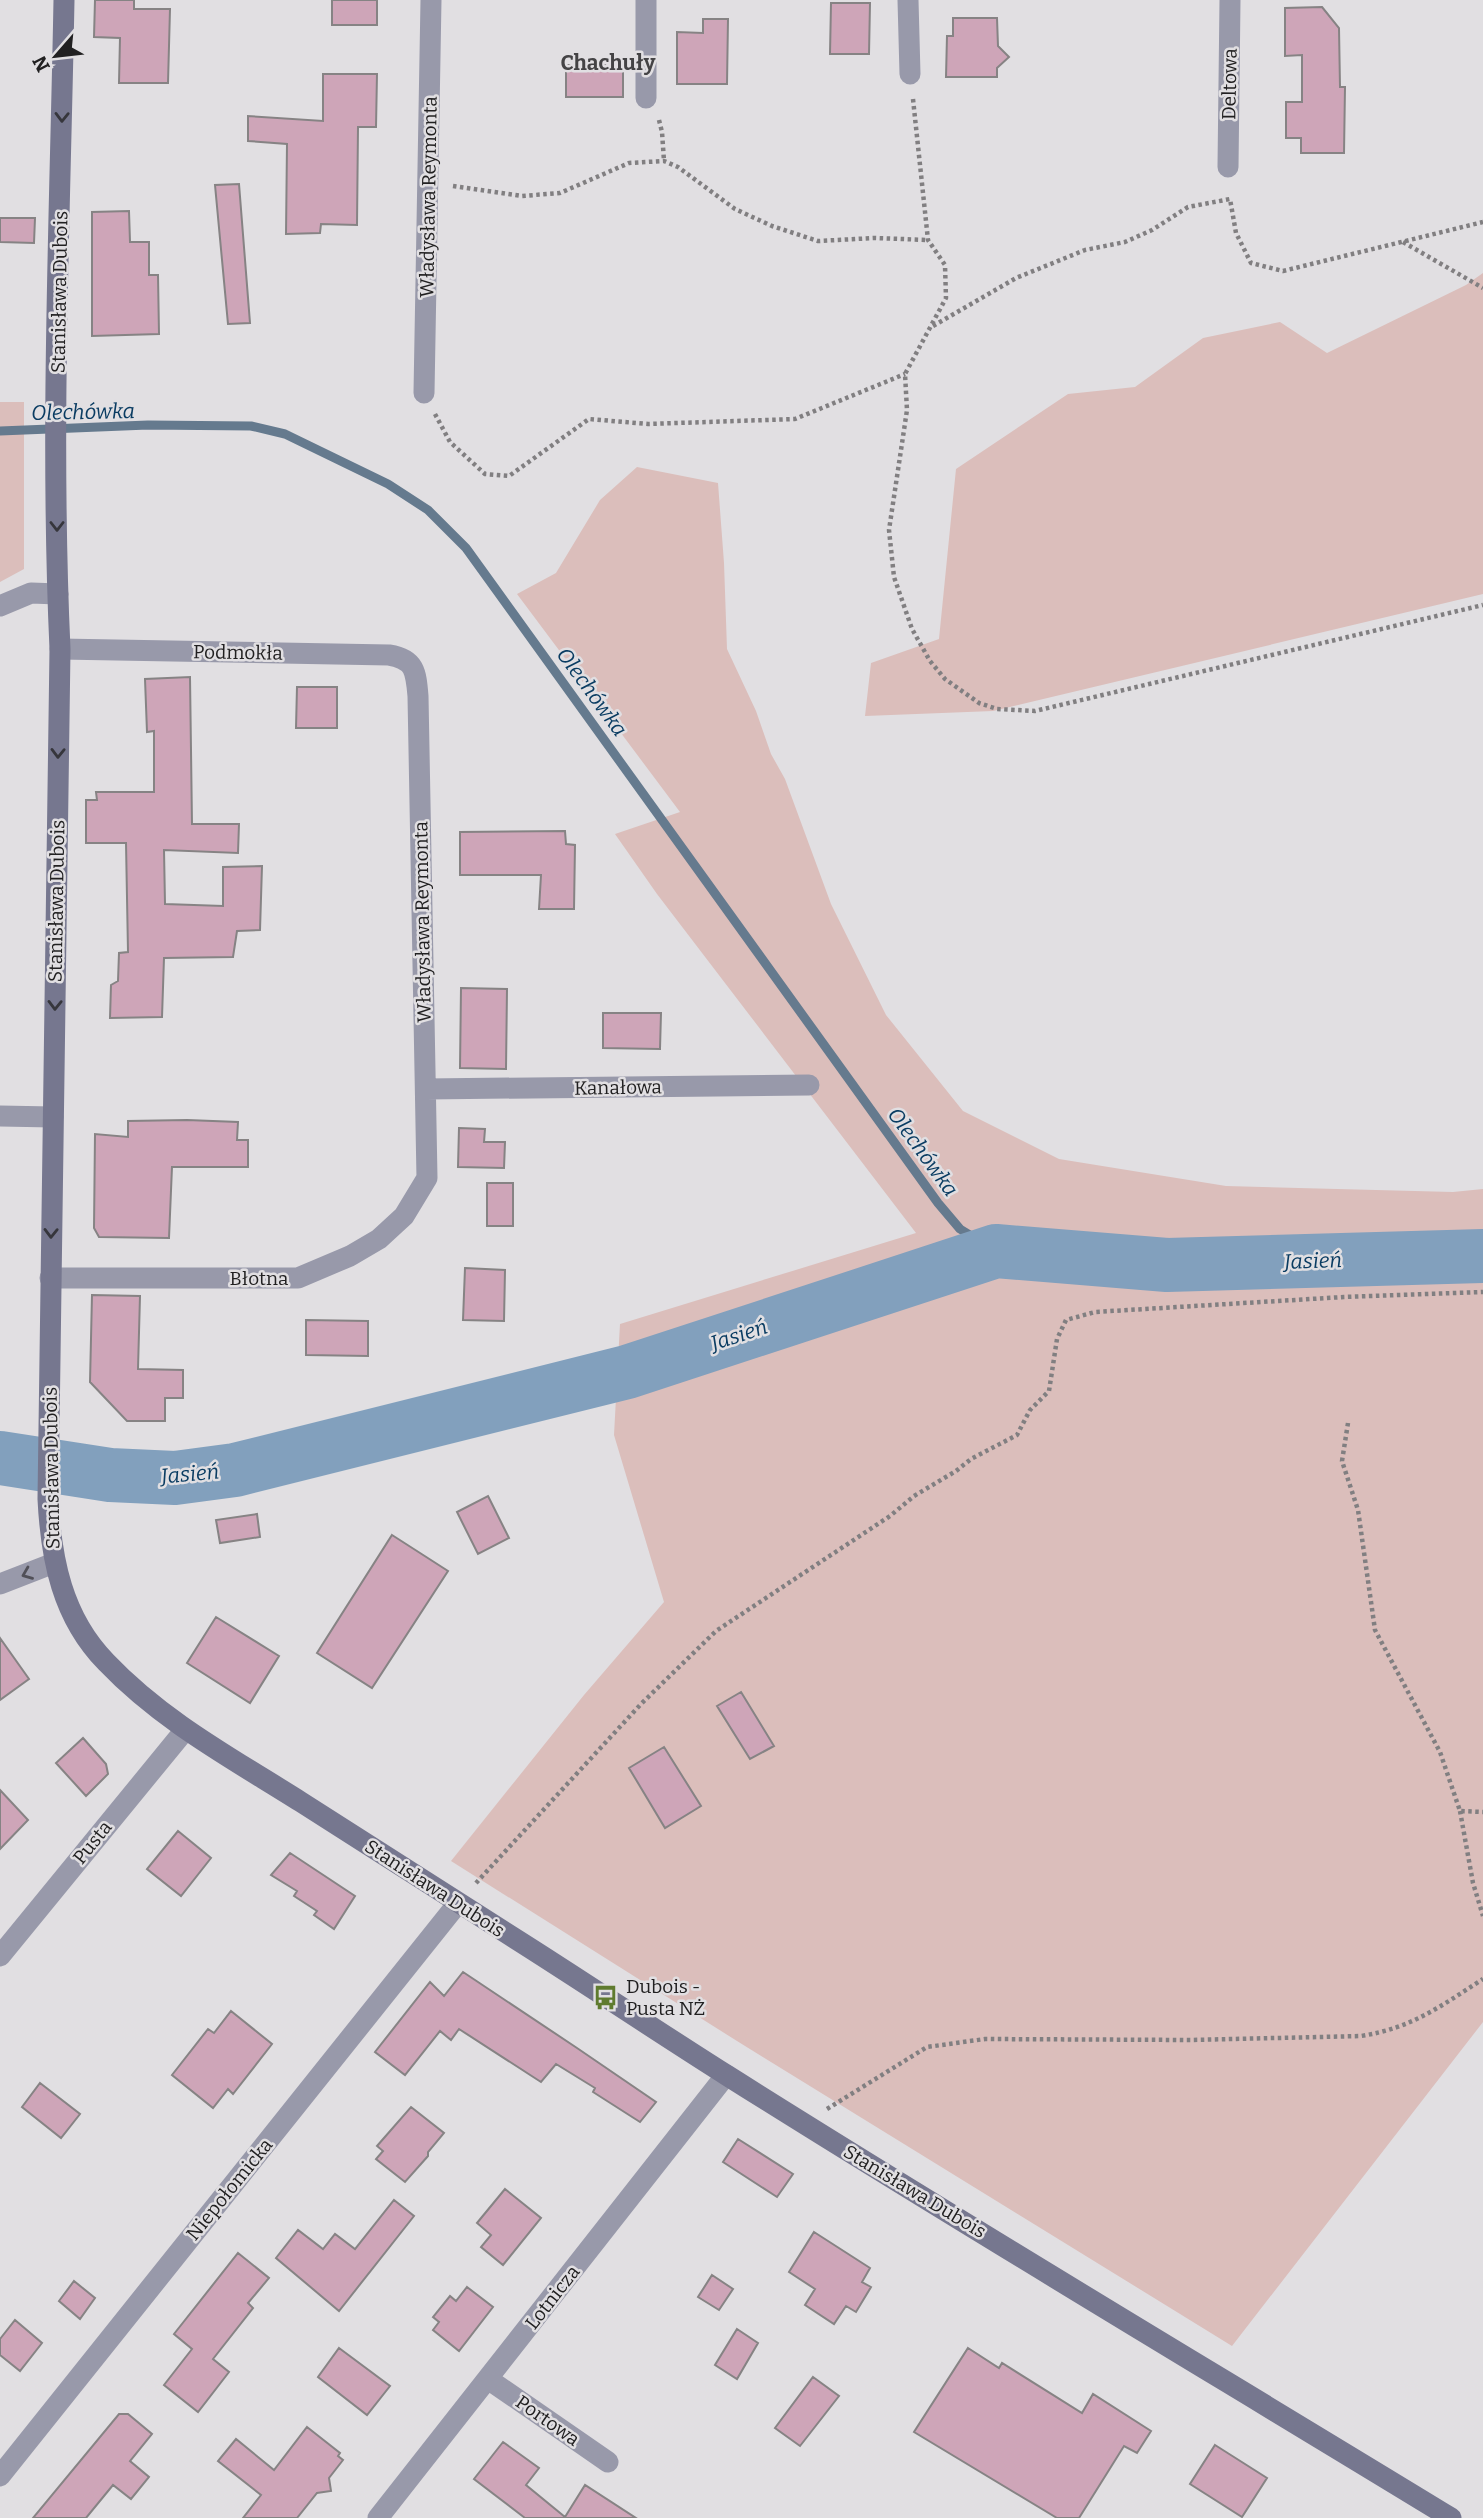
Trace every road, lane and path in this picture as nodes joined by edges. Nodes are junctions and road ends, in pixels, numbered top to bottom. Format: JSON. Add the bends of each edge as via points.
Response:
{"nodes":[{"id":1,"x":64,"y":0,"type":"edge"},
{"id":2,"x":430,"y":0,"type":"edge"},
{"id":3,"x":646,"y":0,"type":"edge"},
{"id":4,"x":908,"y":0,"type":"edge"},
{"id":5,"x":1230,"y":0,"type":"edge"},
{"id":6,"x":910,"y":74,"type":"joint"},
{"id":7,"x":646,"y":98,"type":"joint"},
{"id":8,"x":664,"y":161,"type":"junction"},
{"id":9,"x":1228,"y":167,"type":"dead end"},
{"id":10,"x":428,"y":182,"type":"junction"},
{"id":11,"x":1483,"y":222,"type":"edge"},
{"id":12,"x":928,"y":240,"type":"junction"},
{"id":13,"x":1402,"y":242,"type":"junction"},
{"id":14,"x":1483,"y":288,"type":"edge"},
{"id":15,"x":933,"y":326,"type":"junction"},
{"id":16,"x":905,"y":374,"type":"junction"},
{"id":17,"x":424,"y":393,"type":"joint"},
{"id":18,"x":58,"y":594,"type":"junction"},
{"id":19,"x":1483,"y":605,"type":"edge"},
{"id":20,"x":0,"y":606,"type":"edge"},
{"id":21,"x":60,"y":649,"type":"junction"},
{"id":22,"x":412,"y":667,"type":"joint"},
{"id":23,"x":809,"y":1085,"type":"dead end"},
{"id":24,"x":426,"y":1089,"type":"junction"},
{"id":25,"x":0,"y":1116,"type":"edge"},
{"id":26,"x":53,"y":1116,"type":"junction"},
{"id":27,"x":427,"y":1178,"type":"joint"},
{"id":28,"x":50,"y":1278,"type":"junction"},
{"id":29,"x":1483,"y":1293,"type":"edge"},
{"id":30,"x":1348,"y":1423,"type":"dead end"},
{"id":31,"x":54,"y":1563,"type":"junction"},
{"id":32,"x":0,"y":1584,"type":"edge"},
{"id":33,"x":185,"y":1730,"type":"junction"},
{"id":34,"x":1460,"y":1811,"type":"junction"},
{"id":35,"x":1483,"y":1812,"type":"edge"},
{"id":36,"x":458,"y":1903,"type":"junction"},
{"id":37,"x":1483,"y":1916,"type":"edge"},
{"id":38,"x":0,"y":1956,"type":"edge"},
{"id":39,"x":1483,"y":1979,"type":"edge"},
{"id":40,"x":726,"y":2075,"type":"junction"},
{"id":41,"x":835,"y":2104,"type":"dead end"},
{"id":42,"x":488,"y":2379,"type":"junction"},
{"id":43,"x":608,"y":2462,"type":"dead end"},
{"id":44,"x":0,"y":2476,"type":"edge"},
{"id":45,"x":378,"y":2518,"type":"edge"},
{"id":46,"x":1451,"y":2518,"type":"edge"}],
"edges":[{"from":1,"to":18,"type":"street","name":"Stanisława Dubois","one_way":true},
{"from":2,"to":10,"type":"street","name":"Władysława Reymonta"},
{"from":3,"to":7,"type":"street"},
{"from":4,"to":6,"type":"street"},
{"from":5,"to":9,"type":"street","name":"Deltowa"},
{"from":6,"to":12,"type":"path"},
{"from":7,"to":8,"type":"path","via":[[662,132]]},
{"from":8,"to":10,"type":"path","via":[[629,163],[560,193],[522,196]]},
{"from":8,"to":12,"type":"path","via":[[735,209],[818,241]]},
{"from":10,"to":17,"type":"street","name":"Władysława Reymonta"},
{"from":11,"to":13,"type":"path"},
{"from":12,"to":15,"type":"path","via":[[945,265],[946,298]]},
{"from":13,"to":14,"type":"path"},
{"from":13,"to":15,"type":"path","via":[[1283,271],[1251,263],[1236,233],[1230,199],[1188,207],[1125,242],[1085,250],[1016,278]]},
{"from":15,"to":16,"type":"path"},
{"from":16,"to":17,"type":"path","via":[[795,419],[648,424],[589,419],[509,476],[485,474],[450,442]]},
{"from":16,"to":19,"type":"path","via":[[907,410],[889,530],[894,577],[912,629],[930,661],[945,679],[979,703],[1035,711]]},
{"from":18,"to":20,"type":"street","via":[[31,593]]},
{"from":18,"to":21,"type":"street","name":"Stanisława Dubois"},
{"from":21,"to":22,"type":"street","name":"Podmokła","via":[[389,655],[404,657]]},
{"from":21,"to":26,"type":"street","name":"Stanisława Dubois","one_way":true},
{"from":22,"to":24,"type":"street","name":"Władysława Reymonta","via":[[418,696]]},
{"from":23,"to":24,"type":"street","name":"Kanałowa"},
{"from":24,"to":27,"type":"street","name":"Władysława Reymonta"},
{"from":25,"to":26,"type":"street"},
{"from":26,"to":28,"type":"street","name":"Stanisława Dubois","one_way":true},
{"from":27,"to":28,"type":"street","name":"Błotna","via":[[404,1216],[379,1239],[298,1278]]},
{"from":28,"to":31,"type":"street","name":"Stanisława Dubois","via":[[48,1499]]},
{"from":29,"to":36,"type":"path","via":[[1095,1312],[1066,1320],[1057,1339],[1049,1391],[1030,1410],[1017,1435],[914,1496],[716,1631],[641,1704]]},
{"from":30,"to":34,"type":"path","via":[[1342,1461],[1358,1510],[1375,1630],[1440,1752]]},
{"from":31,"to":32,"type":"street","one_way":true},
{"from":31,"to":33,"type":"street","name":"Stanisława Dubois","via":[[62,1592],[89,1643],[130,1687]]},
{"from":33,"to":36,"type":"street","name":"Stanisława Dubois"},
{"from":33,"to":38,"type":"street","name":"Pusta"},
{"from":34,"to":35,"type":"path"},
{"from":34,"to":37,"type":"path"},
{"from":36,"to":40,"type":"street","name":"Stanisława Dubois"},
{"from":36,"to":44,"type":"street","name":"Niepołomicka"},
{"from":39,"to":41,"type":"path","via":[[1410,2024],[1362,2036],[985,2039],[928,2047]]},
{"from":40,"to":42,"type":"street","name":"Lotnicza"},
{"from":40,"to":46,"type":"street","name":"Stanisława Dubois"},
{"from":42,"to":43,"type":"street","name":"Portowa"},
{"from":42,"to":45,"type":"street","name":"Lotnicza"}]}
